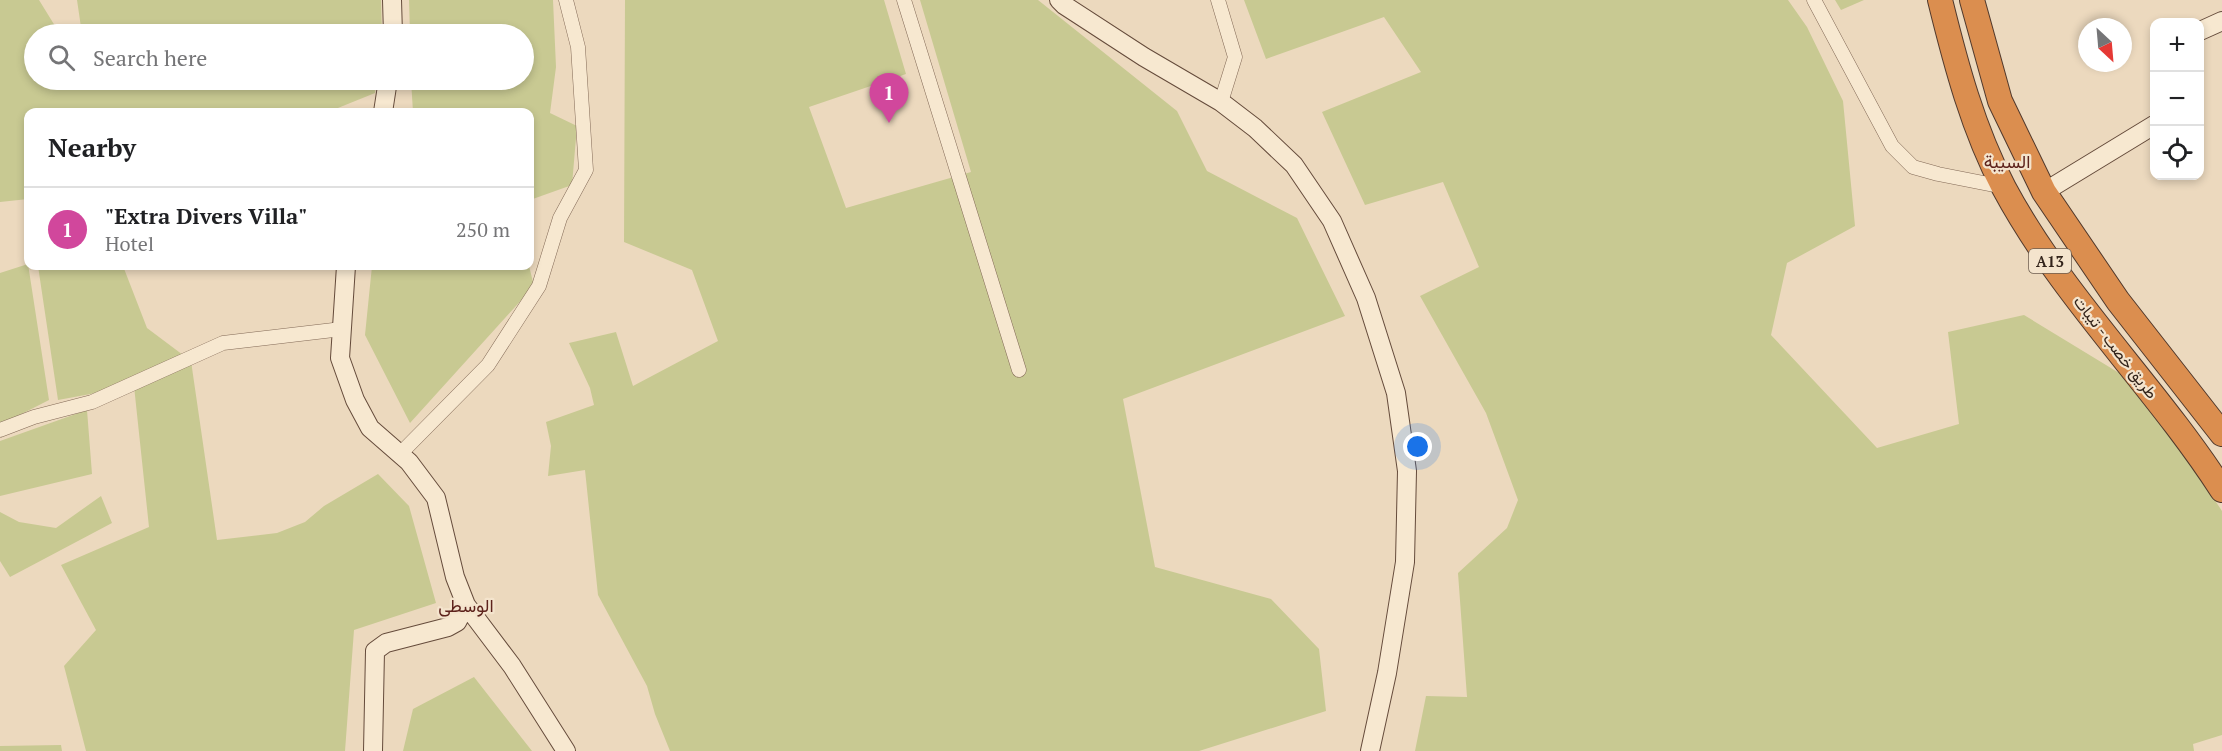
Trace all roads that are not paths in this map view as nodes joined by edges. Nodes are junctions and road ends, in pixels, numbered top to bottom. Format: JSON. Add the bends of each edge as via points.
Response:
{"nodes":[{"id":1,"x":392,"y":0,"type":"edge"},
{"id":2,"x":566,"y":0,"type":"edge"},
{"id":3,"x":904,"y":0,"type":"edge"},
{"id":4,"x":1059,"y":0,"type":"edge"},
{"id":5,"x":1218,"y":0,"type":"edge"},
{"id":6,"x":1814,"y":0,"type":"edge"},
{"id":7,"x":1940,"y":0,"type":"edge"},
{"id":8,"x":1972,"y":0,"type":"edge"},
{"id":9,"x":2222,"y":21,"type":"edge"},
{"id":10,"x":393,"y":24,"type":"edge"},
{"id":11,"x":2204,"y":29,"type":"edge"},
{"id":12,"x":386,"y":90,"type":"edge"},
{"id":13,"x":1221,"y":102,"type":"junction"},
{"id":14,"x":384,"y":108,"type":"edge"},
{"id":15,"x":2152,"y":126,"type":"edge"},
{"id":16,"x":2004,"y":188,"type":"junction"},
{"id":17,"x":2044,"y":192,"type":"junction"},
{"id":18,"x":346,"y":270,"type":"edge"},
{"id":19,"x":342,"y":329,"type":"junction"},
{"id":20,"x":1019,"y":370,"type":"dead end"},
{"id":21,"x":0,"y":430,"type":"edge"},
{"id":22,"x":2222,"y":434,"type":"edge"},
{"id":23,"x":400,"y":454,"type":"junction"},
{"id":24,"x":2222,"y":490,"type":"edge"},
{"id":25,"x":465,"y":605,"type":"junction"},
{"id":26,"x":373,"y":751,"type":"edge"},
{"id":27,"x":566,"y":751,"type":"edge"},
{"id":28,"x":1370,"y":751,"type":"edge"}],
"edges":[{"from":1,"to":10,"type":"street"},
{"from":2,"to":23,"type":"street","via":[[578,46],[586,170],[560,218],[539,286],[488,365]]},
{"from":3,"to":20,"type":"street"},
{"from":4,"to":13,"type":"street"},
{"from":5,"to":13,"type":"street","via":[[1235,57]]},
{"from":6,"to":16,"type":"street","via":[[1887,136],[1913,167]]},
{"from":7,"to":16,"type":"highway","name":"طريق خصب - تيبات","number":"A13","via":[[1965,97]]},
{"from":8,"to":17,"type":"highway","name":"طريق خصب - تيبات","number":"A13","via":[[2000,101]]},
{"from":9,"to":11,"type":"street"},
{"from":12,"to":14,"type":"street"},
{"from":13,"to":28,"type":"street","via":[[1294,165],[1332,221],[1366,298],[1396,393],[1407,471],[1405,562]]},
{"from":15,"to":17,"type":"street"},
{"from":16,"to":24,"type":"highway","name":"طريق خصب - تيبات","number":"A13","via":[[2042,251]]},
{"from":17,"to":22,"type":"highway","name":"طريق خصب - تيبات","number":"A13","via":[[2118,301]]},
{"from":18,"to":19,"type":"street"},
{"from":19,"to":21,"type":"street","via":[[223,344],[92,402]]},
{"from":19,"to":23,"type":"street","via":[[340,358],[355,400],[370,428]]},
{"from":23,"to":25,"type":"street","via":[[436,498]]},
{"from":25,"to":26,"type":"street","via":[[457,622],[448,627],[386,644],[375,651]]},
{"from":25,"to":27,"type":"street","via":[[512,666]]}]}
